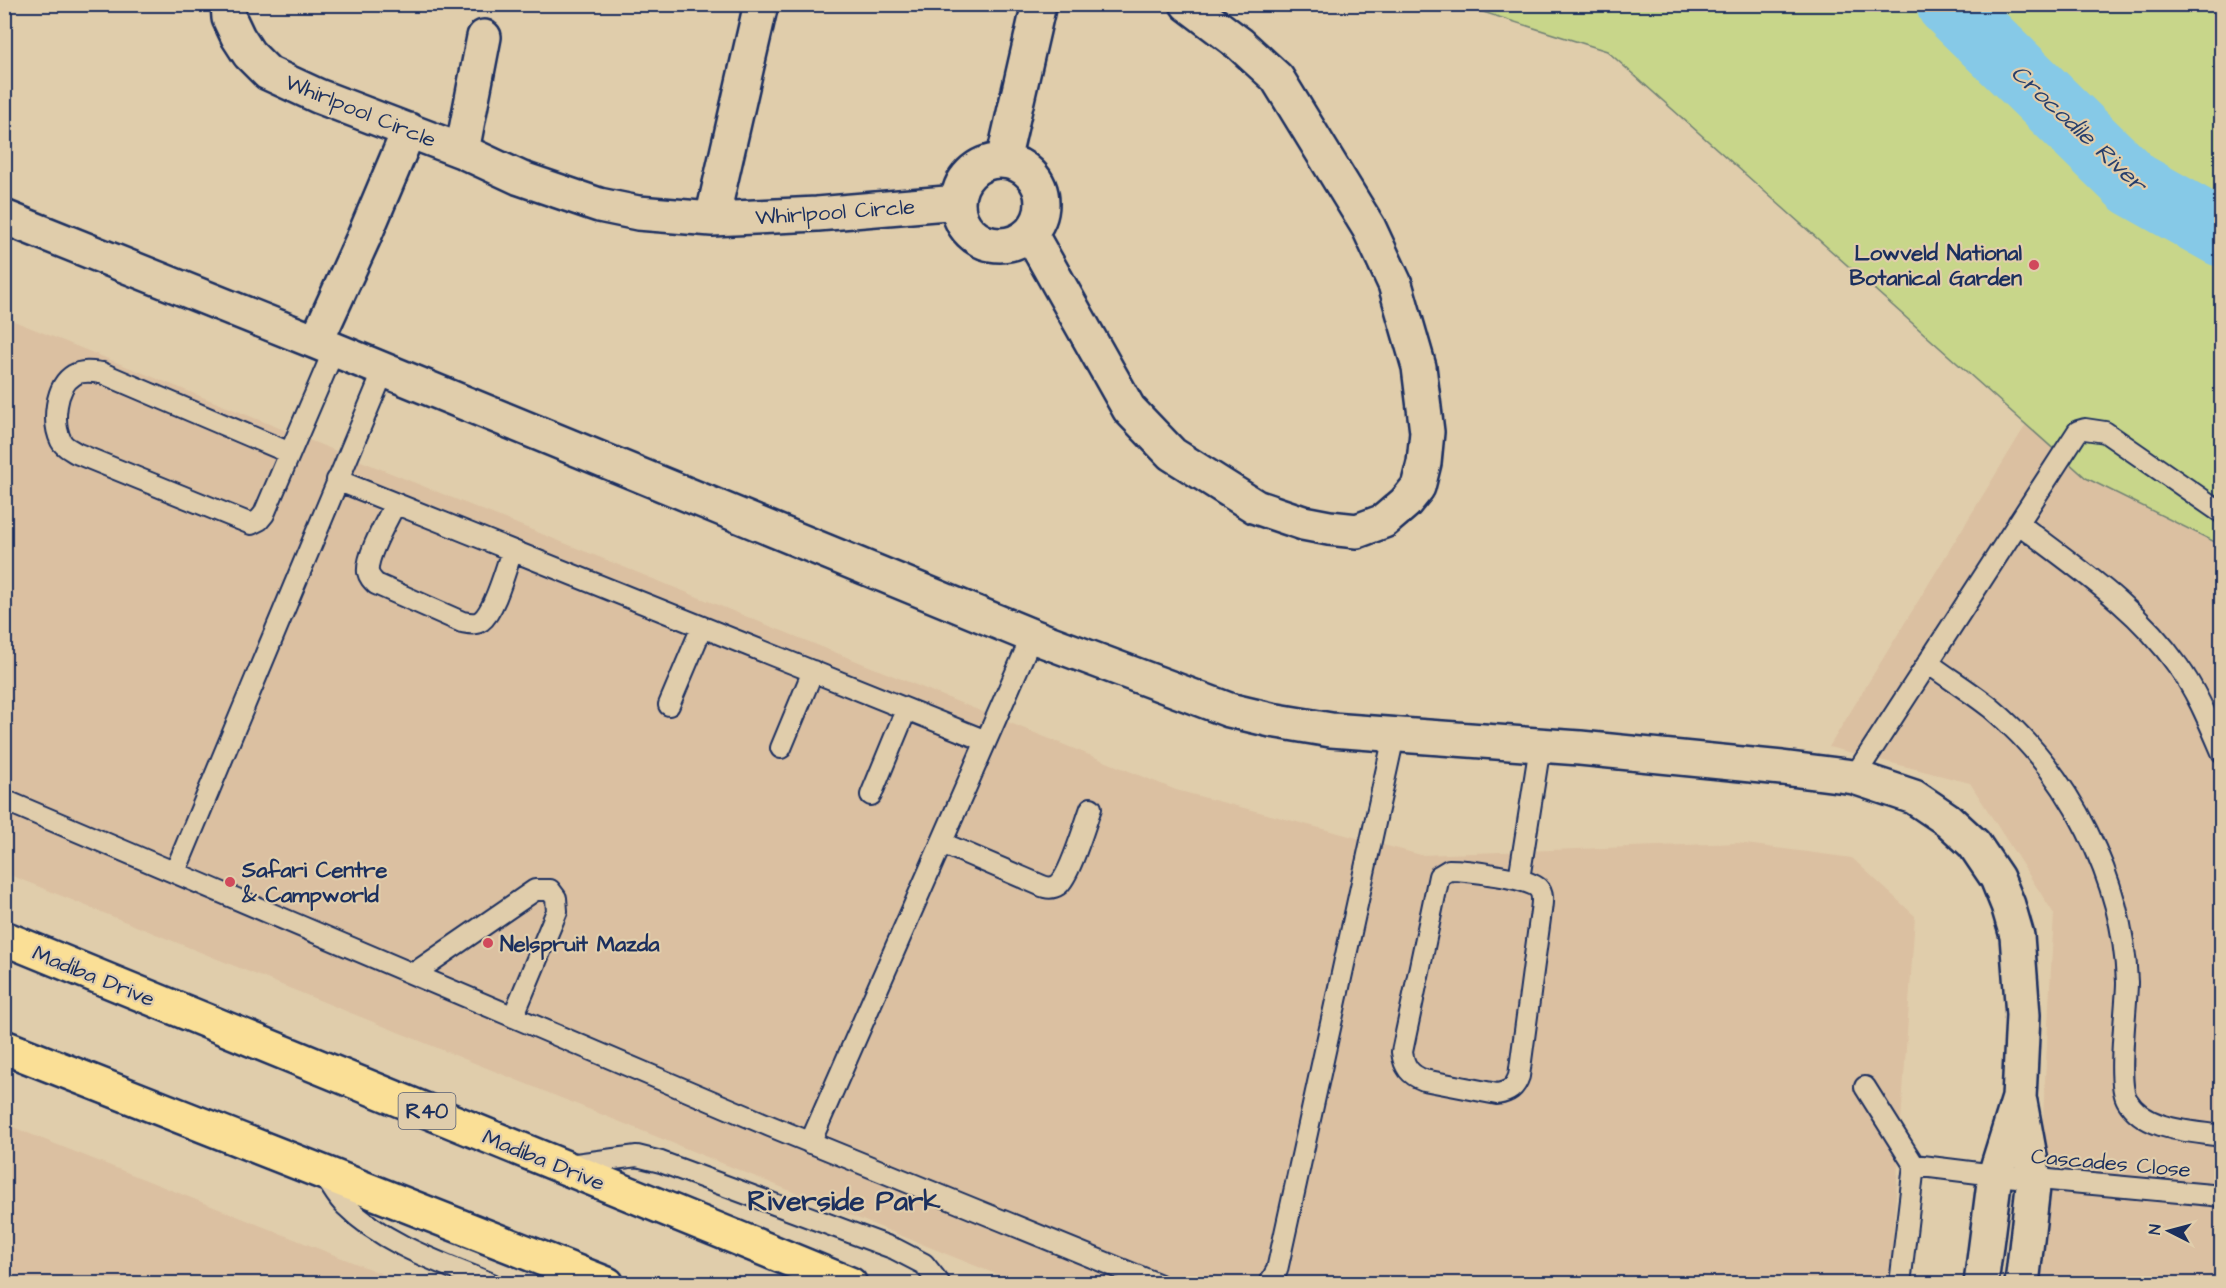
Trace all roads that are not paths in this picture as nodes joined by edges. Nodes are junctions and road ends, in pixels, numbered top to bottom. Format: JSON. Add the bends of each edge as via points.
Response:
{"nodes":[{"id":1,"x":228,"y":4,"type":"edge"},
{"id":2,"x":761,"y":4,"type":"edge"},
{"id":3,"x":1039,"y":4,"type":"edge"},
{"id":4,"x":1187,"y":4,"type":"edge"},
{"id":5,"x":484,"y":37,"type":"dead end"},
{"id":6,"x":409,"y":130,"type":"junction"},
{"id":7,"x":462,"y":151,"type":"junction"},
{"id":8,"x":1004,"y":161,"type":"junction"},
{"id":9,"x":958,"y":202,"type":"junction"},
{"id":10,"x":4,"y":217,"type":"edge"},
{"id":11,"x":712,"y":219,"type":"junction"},
{"id":12,"x":1030,"y":233,"type":"junction"},
{"id":13,"x":325,"y":346,"type":"junction"},
{"id":14,"x":384,"y":370,"type":"junction"},
{"id":15,"x":290,"y":453,"type":"junction"},
{"id":16,"x":338,"y":480,"type":"junction"},
{"id":17,"x":395,"y":504,"type":"junction"},
{"id":18,"x":2222,"y":513,"type":"edge"},
{"id":19,"x":2018,"y":523,"type":"junction"},
{"id":20,"x":512,"y":551,"type":"junction"},
{"id":21,"x":702,"y":627,"type":"junction"},
{"id":22,"x":1032,"y":636,"type":"junction"},
{"id":23,"x":1928,"y":663,"type":"junction"},
{"id":24,"x":813,"y":671,"type":"junction"},
{"id":25,"x":669,"y":705,"type":"dead end"},
{"id":26,"x":906,"y":710,"type":"junction"},
{"id":27,"x":1394,"y":736,"type":"junction"},
{"id":28,"x":986,"y":741,"type":"junction"},
{"id":29,"x":1540,"y":746,"type":"junction"},
{"id":30,"x":781,"y":748,"type":"dead end"},
{"id":31,"x":2222,"y":752,"type":"edge"},
{"id":32,"x":1854,"y":777,"type":"junction"},
{"id":33,"x":871,"y":795,"type":"dead end"},
{"id":34,"x":4,"y":800,"type":"edge"},
{"id":35,"x":1091,"y":808,"type":"dead end"},
{"id":36,"x":942,"y":843,"type":"junction"},
{"id":37,"x":175,"y":872,"type":"junction"},
{"id":38,"x":1519,"y":879,"type":"junction"},
{"id":39,"x":4,"y":938,"type":"edge"},
{"id":40,"x":413,"y":974,"type":"junction"},
{"id":41,"x":513,"y":1017,"type":"junction"},
{"id":42,"x":4,"y":1047,"type":"edge"},
{"id":43,"x":1865,"y":1088,"type":"dead end"},
{"id":44,"x":2019,"y":1098,"type":"junction"},
{"id":45,"x":2222,"y":1136,"type":"edge"},
{"id":46,"x":810,"y":1143,"type":"junction"},
{"id":47,"x":1914,"y":1164,"type":"junction"},
{"id":48,"x":562,"y":1166,"type":"junction"},
{"id":49,"x":321,"y":1171,"type":"junction"},
{"id":50,"x":1995,"y":1175,"type":"junction"},
{"id":51,"x":2034,"y":1178,"type":"junction"},
{"id":52,"x":2222,"y":1196,"type":"edge"},
{"id":53,"x":492,"y":1284,"type":"edge"},
{"id":54,"x":608,"y":1284,"type":"edge"},
{"id":55,"x":850,"y":1284,"type":"edge"},
{"id":56,"x":940,"y":1284,"type":"edge"},
{"id":57,"x":1158,"y":1284,"type":"edge"},
{"id":58,"x":1269,"y":1284,"type":"edge"},
{"id":59,"x":1900,"y":1284,"type":"edge"},
{"id":60,"x":1981,"y":1284,"type":"edge"},
{"id":61,"x":2022,"y":1284,"type":"edge"}],
"edges":[{"from":1,"to":6,"type":"street","name":"Whirlpool Circle","via":[[238,37],[268,73]]},
{"from":2,"to":11,"type":"street"},
{"from":3,"to":8,"type":"street"},
{"from":4,"to":12,"type":"street","via":[[1277,78],[1369,228],[1395,284],[1419,367],[1427,432],[1418,488],[1384,521],[1357,531],[1329,528],[1256,507],[1172,454],[1129,409]]},
{"from":5,"to":7,"type":"street","name":"Whirlpool Circle"},
{"from":6,"to":7,"type":"street","name":"Whirlpool Circle"},
{"from":6,"to":13,"type":"street","via":[[363,239]]},
{"from":7,"to":11,"type":"street","name":"Whirlpool Circle","via":[[520,178],[599,205],[638,213]]},
{"from":8,"to":9,"type":"street","via":[[978,167],[961,187]]},
{"from":8,"to":12,"type":"street","via":[[1028,172],[1041,194],[1042,208]]},
{"from":9,"to":11,"type":"street","name":"Whirlpool Circle"},
{"from":9,"to":12,"type":"street","via":[[966,229],[990,244],[1004,245]]},
{"from":10,"to":13,"type":"street"},
{"from":13,"to":14,"type":"street"},
{"from":13,"to":15,"type":"lane"},
{"from":14,"to":16,"type":"lane"},
{"from":14,"to":22,"type":"street"},
{"from":15,"to":15,"type":"lane","via":[[102,373],[72,376],[57,404],[60,440],[76,453],[244,522],[255,522],[264,514]]},
{"from":16,"to":17,"type":"lane"},
{"from":16,"to":37,"type":"lane"},
{"from":17,"to":20,"type":"lane"},
{"from":17,"to":20,"type":"lane","via":[[369,562],[371,579],[462,622],[480,621],[490,609]]},
{"from":18,"to":19,"type":"lane","via":[[2105,432],[2085,429],[2070,441]]},
{"from":19,"to":23,"type":"lane"},
{"from":19,"to":31,"type":"lane","via":[[2122,604],[2157,638],[2200,702]]},
{"from":20,"to":21,"type":"lane"},
{"from":21,"to":24,"type":"lane"},
{"from":21,"to":25,"type":"lane"},
{"from":22,"to":27,"type":"street","via":[[1229,710],[1331,730]]},
{"from":22,"to":28,"type":"lane"},
{"from":23,"to":32,"type":"lane"},
{"from":23,"to":45,"type":"lane","via":[[1990,708],[2025,741],[2051,773],[2085,827],[2115,904],[2123,939],[2127,983],[2123,1073],[2126,1099],[2154,1124]]},
{"from":24,"to":26,"type":"lane"},
{"from":24,"to":30,"type":"lane"},
{"from":26,"to":28,"type":"lane"},
{"from":26,"to":33,"type":"lane"},
{"from":27,"to":29,"type":"street"},
{"from":27,"to":58,"type":"lane","via":[[1277,1270]]},
{"from":28,"to":36,"type":"lane"},
{"from":29,"to":32,"type":"street","via":[[1713,760]]},
{"from":29,"to":38,"type":"lane"},
{"from":32,"to":44,"type":"street","via":[[1914,797],[1948,820],[1974,844],[1996,878],[2014,926],[2021,975]]},
{"from":34,"to":37,"type":"lane"},
{"from":35,"to":36,"type":"lane","via":[[1068,872],[1054,887],[1040,885]]},
{"from":36,"to":46,"type":"lane"},
{"from":37,"to":40,"type":"lane"},
{"from":38,"to":38,"type":"lane","via":[[1456,870],[1439,876],[1402,1052],[1407,1070],[1414,1076],[1497,1094],[1512,1089],[1517,1082],[1542,900],[1536,886]]},
{"from":39,"to":48,"type":"main road","name":"Madiba Drive","number":"R40"},
{"from":40,"to":41,"type":"lane"},
{"from":40,"to":41,"type":"lane","via":[[535,890],[550,890],[556,898],[557,911]]},
{"from":41,"to":46,"type":"lane"},
{"from":42,"to":49,"type":"main road"},
{"from":43,"to":47,"type":"lane"},
{"from":44,"to":50,"type":"street"},
{"from":44,"to":51,"type":"street"},
{"from":46,"to":57,"type":"lane"},
{"from":47,"to":50,"type":"lane","name":"Cascades Close"},
{"from":47,"to":59,"type":"lane"},
{"from":48,"to":55,"type":"main road","name":"Madiba Drive","number":"R40"},
{"from":48,"to":56,"type":"lane","via":[[637,1156],[661,1162],[902,1252],[924,1264]]},
{"from":49,"to":53,"type":"lane","via":[[344,1204],[362,1221],[422,1255]]},
{"from":49,"to":54,"type":"main road"},
{"from":50,"to":51,"type":"lane","name":"Cascades Close"},
{"from":50,"to":60,"type":"street"},
{"from":51,"to":52,"type":"lane","name":"Cascades Close"},
{"from":51,"to":61,"type":"street"}]}
